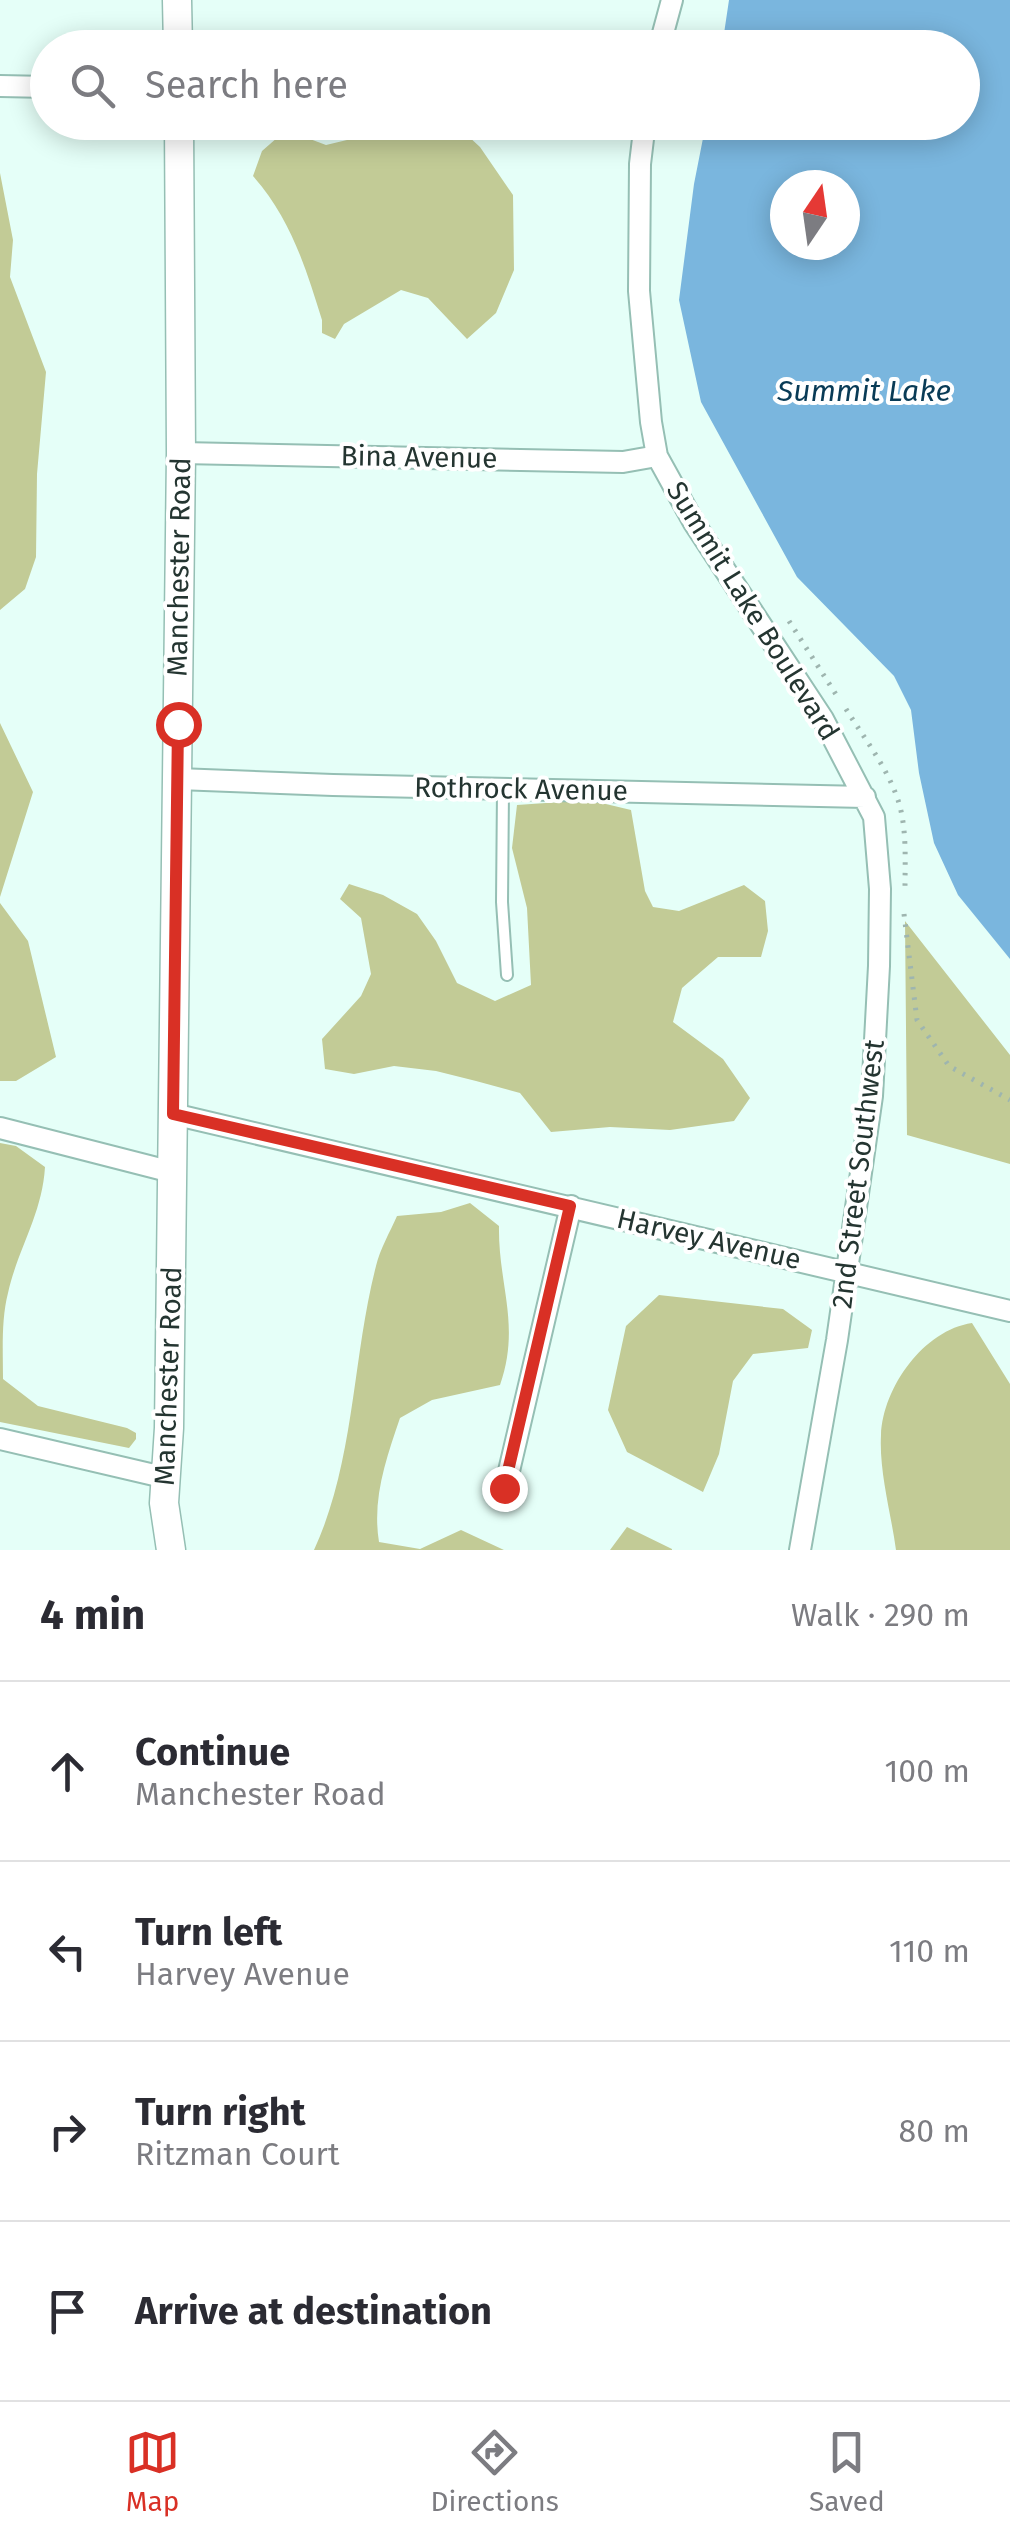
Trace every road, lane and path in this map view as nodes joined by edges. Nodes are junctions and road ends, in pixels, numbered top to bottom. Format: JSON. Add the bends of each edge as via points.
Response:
{"nodes":[{"id":1,"x":177,"y":0,"type":"edge"},
{"id":2,"x":672,"y":0,"type":"edge"},
{"id":3,"x":178,"y":30,"type":"edge"},
{"id":4,"x":664,"y":30,"type":"edge"},
{"id":5,"x":0,"y":86,"type":"edge"},
{"id":6,"x":30,"y":87,"type":"edge"},
{"id":7,"x":179,"y":140,"type":"edge"},
{"id":8,"x":644,"y":140,"type":"edge"},
{"id":9,"x":181,"y":453,"type":"junction"},
{"id":10,"x":657,"y":456,"type":"junction"},
{"id":11,"x":178,"y":779,"type":"junction"},
{"id":12,"x":503,"y":789,"type":"junction"},
{"id":13,"x":865,"y":797,"type":"junction"},
{"id":14,"x":507,"y":975,"type":"dead end"},
{"id":15,"x":1003,"y":1095,"type":"dead end"},
{"id":16,"x":1010,"y":1100,"type":"edge"},
{"id":17,"x":173,"y":1114,"type":"junction"},
{"id":18,"x":0,"y":1128,"type":"edge"},
{"id":19,"x":172,"y":1172,"type":"junction"},
{"id":20,"x":570,"y":1206,"type":"junction"},
{"id":21,"x":847,"y":1272,"type":"junction"},
{"id":22,"x":1010,"y":1312,"type":"edge"},
{"id":23,"x":0,"y":1440,"type":"edge"},
{"id":24,"x":504,"y":1488,"type":"dead end"},
{"id":25,"x":165,"y":1490,"type":"junction"},
{"id":26,"x":154,"y":1550,"type":"edge"},
{"id":27,"x":171,"y":1550,"type":"edge"},
{"id":28,"x":800,"y":1550,"type":"edge"}],
"edges":[{"from":1,"to":3,"type":"main road"},
{"from":2,"to":4,"type":"street"},
{"from":5,"to":6,"type":"street"},
{"from":7,"to":9,"type":"main road","name":"Manchester Road"},
{"from":8,"to":10,"type":"street","name":"Summit Lake Boulevard","via":[[640,291]]},
{"from":9,"to":10,"type":"street","name":"Bina Avenue","via":[[623,462]]},
{"from":9,"to":11,"type":"main road","name":"Manchester Road"},
{"from":10,"to":13,"type":"street","name":"Summit Lake Boulevard"},
{"from":11,"to":12,"type":"street","name":"Rothrock Avenue"},
{"from":11,"to":17,"type":"main road","name":"Manchester Road"},
{"from":12,"to":13,"type":"street","name":"Rothrock Avenue"},
{"from":12,"to":14,"type":"lane"},
{"from":13,"to":21,"type":"street","name":"2nd Street Southwest","via":[[874,821],[880,966],[872,1096]]},
{"from":15,"to":16,"type":"path"},
{"from":17,"to":19,"type":"main road","name":"Manchester Road"},
{"from":17,"to":20,"type":"street","name":"Harvey Avenue"},
{"from":18,"to":19,"type":"street"},
{"from":19,"to":25,"type":"main road","name":"Manchester Road"},
{"from":20,"to":21,"type":"street","name":"Harvey Avenue"},
{"from":20,"to":24,"type":"street"},
{"from":21,"to":22,"type":"street","name":"Harvey Avenue"},
{"from":21,"to":28,"type":"street","name":"2nd Street Southwest"},
{"from":23,"to":25,"type":"street"},
{"from":25,"to":26,"type":"main road"},
{"from":25,"to":27,"type":"main road","name":"Manchester Road"}]}
